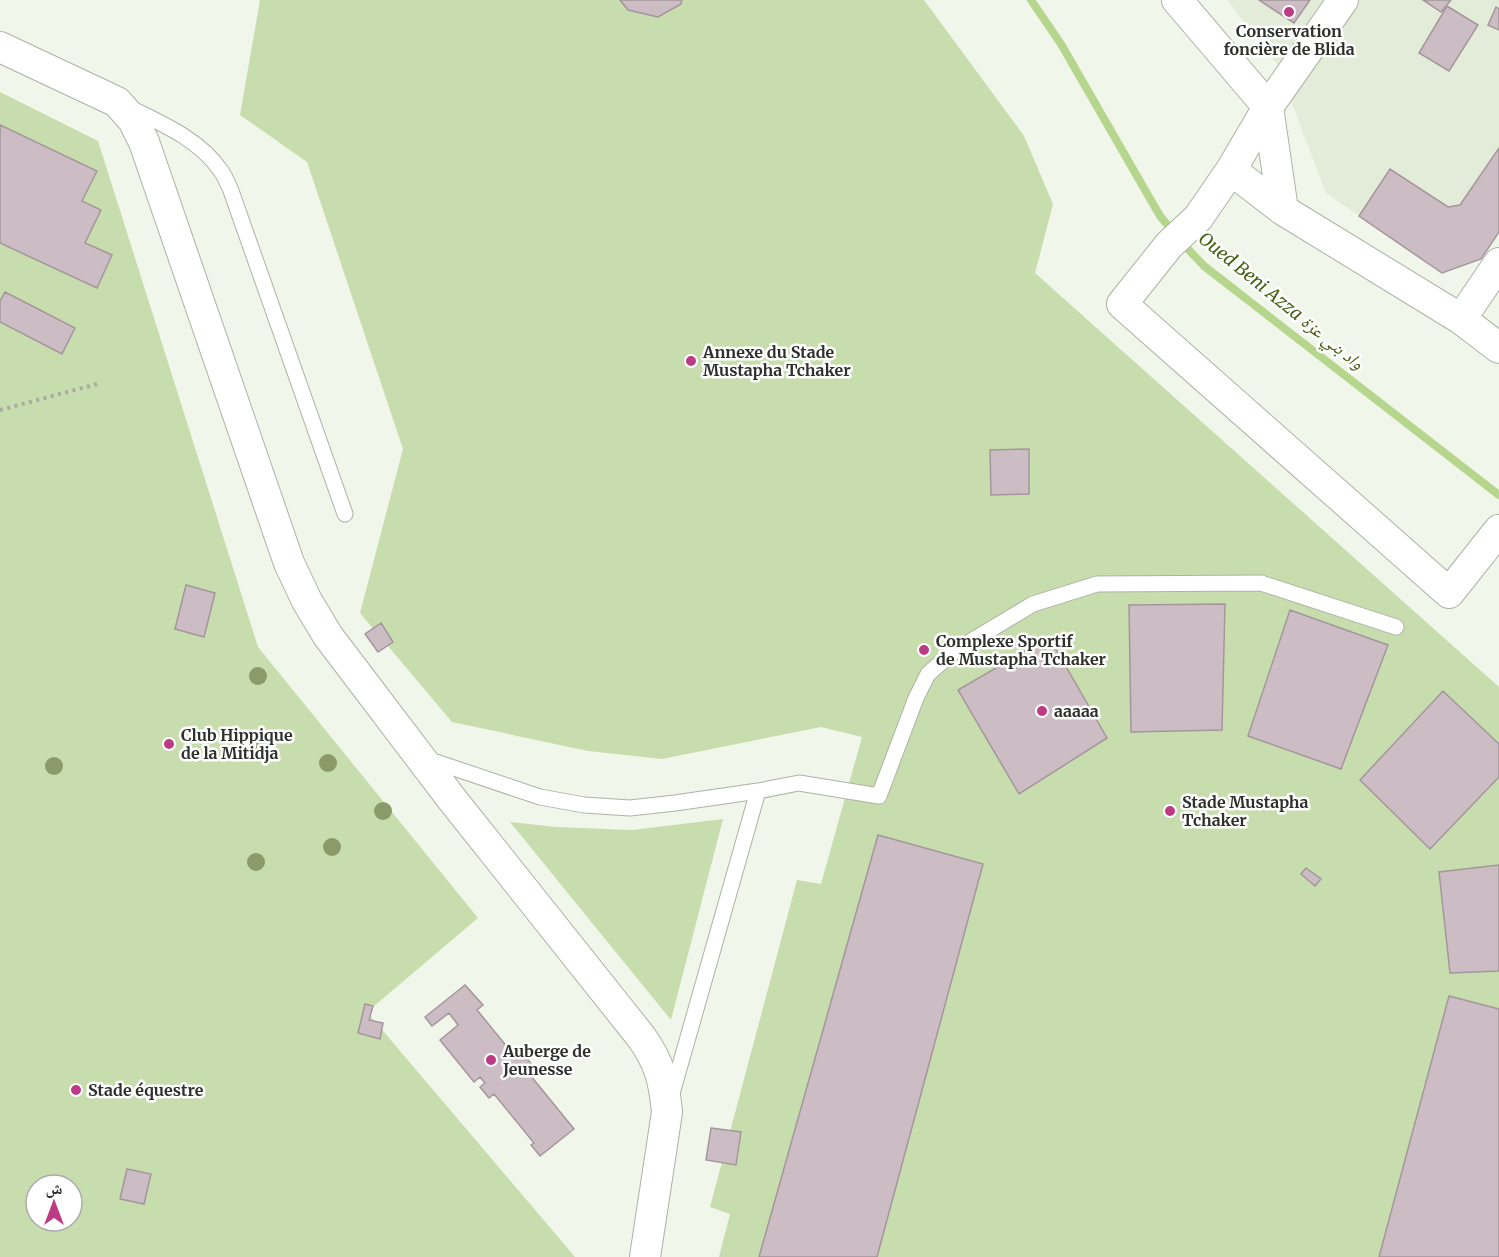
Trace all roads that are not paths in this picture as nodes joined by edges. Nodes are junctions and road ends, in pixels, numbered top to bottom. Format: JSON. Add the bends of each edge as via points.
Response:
{"nodes":[{"id":1,"x":1177,"y":0,"type":"edge"},
{"id":2,"x":1343,"y":0,"type":"edge"},
{"id":3,"x":0,"y":47,"type":"edge"},
{"id":4,"x":117,"y":102,"type":"junction"},
{"id":5,"x":1268,"y":107,"type":"junction"},
{"id":6,"x":1231,"y":170,"type":"junction"},
{"id":7,"x":1283,"y":210,"type":"junction"},
{"id":8,"x":1499,"y":263,"type":"edge"},
{"id":9,"x":1461,"y":319,"type":"junction"},
{"id":10,"x":1499,"y":348,"type":"edge"},
{"id":11,"x":345,"y":514,"type":"dead end"},
{"id":12,"x":1499,"y":530,"type":"edge"},
{"id":13,"x":1396,"y":627,"type":"dead end"},
{"id":14,"x":418,"y":756,"type":"junction"},
{"id":15,"x":758,"y":791,"type":"junction"},
{"id":16,"x":667,"y":1112,"type":"junction"},
{"id":17,"x":645,"y":1257,"type":"edge"}],
"edges":[{"from":1,"to":5,"type":"street"},
{"from":2,"to":5,"type":"street"},
{"from":3,"to":4,"type":"street"},
{"from":4,"to":11,"type":"lane","via":[[187,138],[222,172]]},
{"from":4,"to":14,"type":"street","via":[[133,120],[144,142],[289,563],[328,636]]},
{"from":5,"to":6,"type":"street"},
{"from":5,"to":7,"type":"street"},
{"from":6,"to":7,"type":"street"},
{"from":6,"to":12,"type":"street","via":[[1198,218],[1169,245],[1122,304],[1449,593]]},
{"from":7,"to":9,"type":"street"},
{"from":8,"to":9,"type":"street"},
{"from":9,"to":10,"type":"street"},
{"from":13,"to":15,"type":"lane","via":[[1261,583],[1097,584],[1033,604],[953,652],[928,674],[879,796],[800,783]]},
{"from":14,"to":15,"type":"lane","via":[[540,797],[584,805],[630,808]]},
{"from":14,"to":16,"type":"street","via":[[654,1055]]},
{"from":15,"to":16,"type":"lane"},
{"from":16,"to":17,"type":"street"}]}
